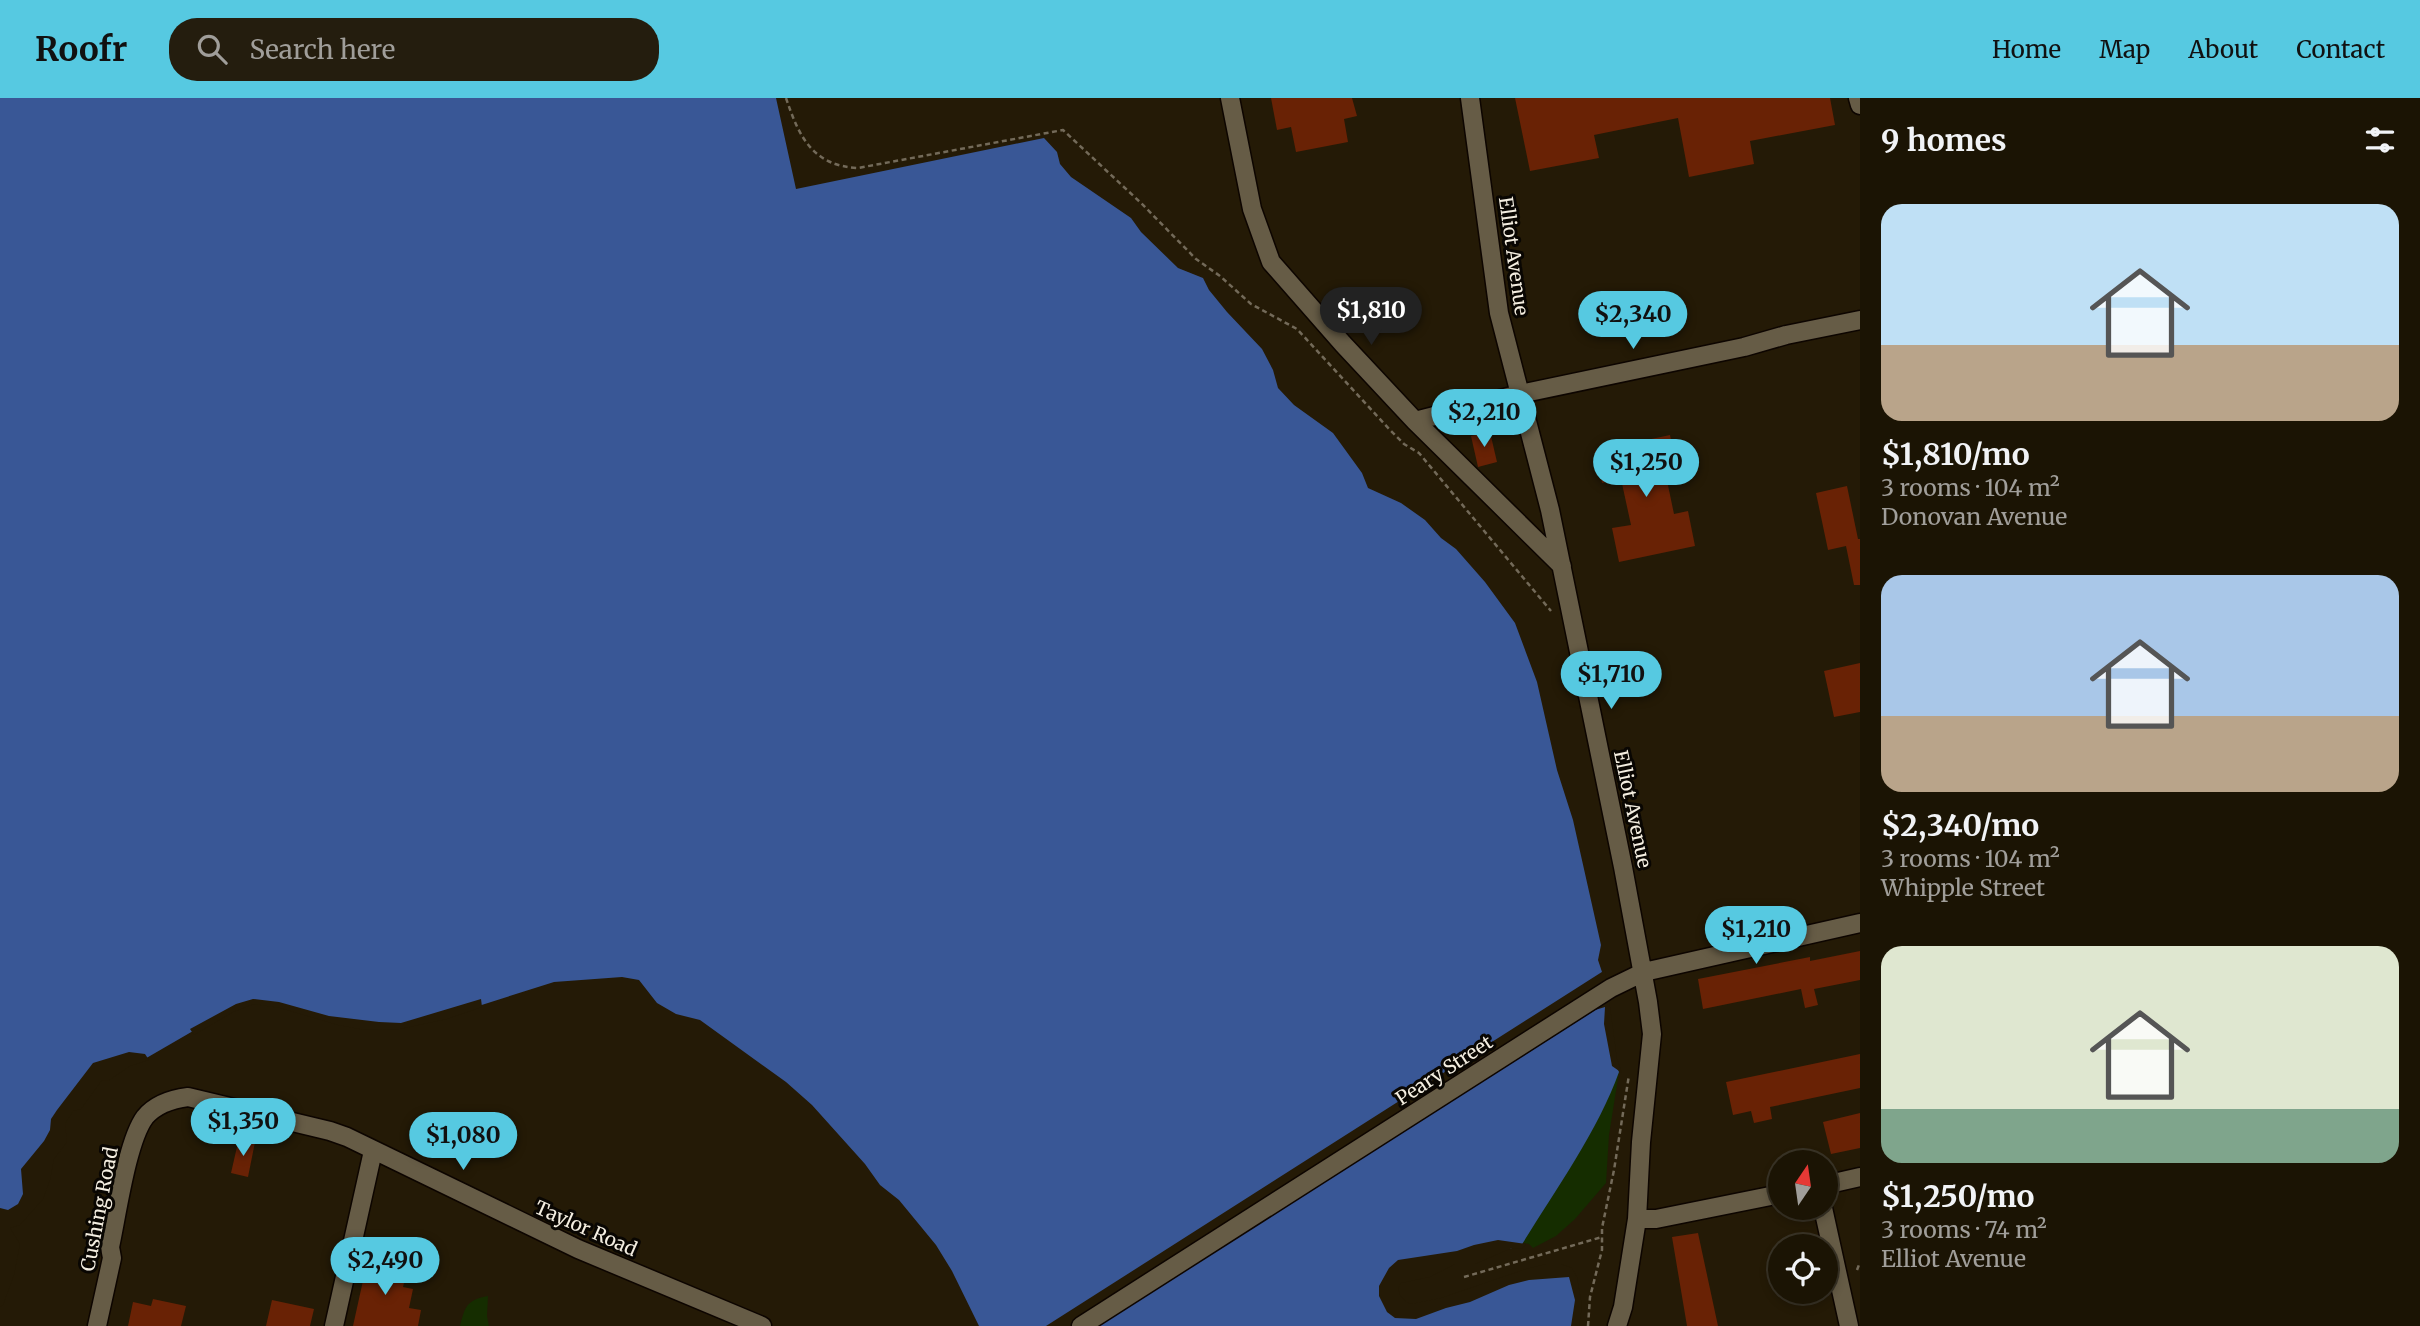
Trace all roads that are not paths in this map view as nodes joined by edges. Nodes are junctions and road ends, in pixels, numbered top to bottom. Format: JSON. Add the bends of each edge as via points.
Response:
{"nodes":[{"id":1,"x":1230,"y":98,"type":"edge"},
{"id":2,"x":1470,"y":98,"type":"edge"},
{"id":3,"x":1858,"y":98,"type":"edge"},
{"id":4,"x":1860,"y":105,"type":"edge"},
{"id":5,"x":1860,"y":320,"type":"edge"},
{"id":6,"x":1520,"y":394,"type":"junction"},
{"id":7,"x":1415,"y":421,"type":"junction"},
{"id":8,"x":1562,"y":566,"type":"junction"},
{"id":9,"x":1860,"y":923,"type":"edge"},
{"id":10,"x":1644,"y":972,"type":"junction"},
{"id":11,"x":157,"y":1107,"type":"joint"},
{"id":12,"x":373,"y":1150,"type":"junction"},
{"id":13,"x":1860,"y":1177,"type":"edge"},
{"id":14,"x":1838,"y":1182,"type":"edge"},
{"id":15,"x":1768,"y":1199,"type":"edge"},
{"id":16,"x":1637,"y":1219,"type":"junction"},
{"id":17,"x":1826,"y":1220,"type":"edge"},
{"id":18,"x":97,"y":1326,"type":"edge"},
{"id":19,"x":334,"y":1326,"type":"edge"},
{"id":20,"x":762,"y":1326,"type":"edge"},
{"id":21,"x":1081,"y":1326,"type":"edge"},
{"id":22,"x":1618,"y":1326,"type":"edge"},
{"id":23,"x":1849,"y":1326,"type":"edge"}],
"edges":[{"from":1,"to":7,"type":"street","via":[[1252,209],[1270,262]]},
{"from":2,"to":6,"type":"street","name":"Elliot Avenue","via":[[1499,313]]},
{"from":3,"to":4,"type":"street"},
{"from":5,"to":6,"type":"street"},
{"from":6,"to":7,"type":"street"},
{"from":6,"to":8,"type":"street","name":"Elliot Avenue"},
{"from":7,"to":8,"type":"street"},
{"from":8,"to":10,"type":"street","name":"Elliot Avenue"},
{"from":9,"to":10,"type":"street","name":"Peary Street"},
{"from":10,"to":16,"type":"street","name":"Elliot Avenue","via":[[1652,1034]]},
{"from":10,"to":21,"type":"street","name":"Peary Street","via":[[1611,988]]},
{"from":11,"to":12,"type":"street","name":"Taylor Road","via":[[188,1097],[330,1131]]},
{"from":11,"to":18,"type":"street","name":"Cushing Road","via":[[136,1133]]},
{"from":12,"to":19,"type":"street"},
{"from":12,"to":20,"type":"street","name":"Taylor Road","via":[[578,1249]]},
{"from":13,"to":14,"type":"street"},
{"from":15,"to":16,"type":"street","via":[[1744,1209]]},
{"from":16,"to":22,"type":"street","name":"Elliot Avenue"},
{"from":17,"to":23,"type":"street"}]}
